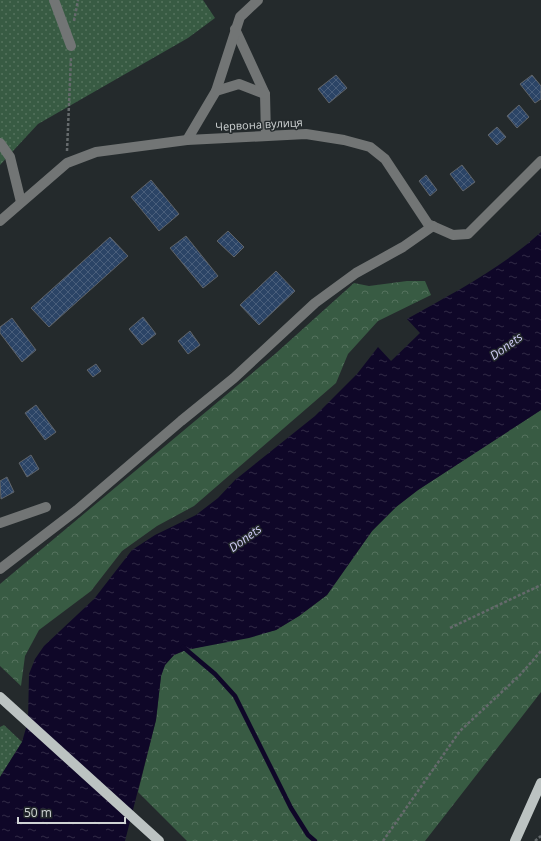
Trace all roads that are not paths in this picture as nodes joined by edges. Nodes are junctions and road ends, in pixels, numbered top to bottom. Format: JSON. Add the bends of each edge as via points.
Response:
{"nodes":[{"id":1,"x":54,"y":0,"type":"edge"},
{"id":2,"x":258,"y":0,"type":"edge"},
{"id":3,"x":235,"y":29,"type":"junction"},
{"id":4,"x":71,"y":46,"type":"road end"},
{"id":5,"x":216,"y":91,"type":"junction"},
{"id":6,"x":265,"y":94,"type":"junction"},
{"id":7,"x":266,"y":135,"type":"junction"},
{"id":8,"x":187,"y":140,"type":"junction"},
{"id":9,"x":0,"y":143,"type":"edge"},
{"id":10,"x":541,"y":161,"type":"edge"},
{"id":11,"x":20,"y":202,"type":"junction"},
{"id":12,"x":0,"y":221,"type":"edge"},
{"id":13,"x":433,"y":226,"type":"junction"},
{"id":14,"x":46,"y":507,"type":"dead end"},
{"id":15,"x":0,"y":523,"type":"edge"},
{"id":16,"x":0,"y":569,"type":"edge"},
{"id":17,"x":0,"y":697,"type":"edge"},
{"id":18,"x":541,"y":783,"type":"edge"},
{"id":19,"x":159,"y":841,"type":"edge"},
{"id":20,"x":515,"y":841,"type":"edge"}],
"edges":[{"from":1,"to":4,"type":"street"},
{"from":2,"to":3,"type":"street","via":[[240,17]]},
{"from":3,"to":5,"type":"street"},
{"from":3,"to":6,"type":"street"},
{"from":5,"to":6,"type":"street","via":[[239,84]]},
{"from":5,"to":8,"type":"street"},
{"from":6,"to":7,"type":"street"},
{"from":7,"to":8,"type":"street","name":"Червона вулиця"},
{"from":7,"to":13,"type":"street","name":"Червона вулиця","via":[[306,134],[370,147],[384,159],[428,224]]},
{"from":8,"to":11,"type":"street","name":"Червона вулиця","via":[[96,152],[67,163]]},
{"from":9,"to":11,"type":"street","via":[[10,157]]},
{"from":10,"to":13,"type":"street","name":"Червона вулиця","via":[[468,234],[453,235]]},
{"from":11,"to":12,"type":"street","name":"Червона вулиця"},
{"from":13,"to":16,"type":"street","via":[[356,273],[315,303],[234,378],[77,510]]},
{"from":14,"to":15,"type":"street"},
{"from":17,"to":19,"type":"main road"},
{"from":18,"to":20,"type":"main road"}]}
